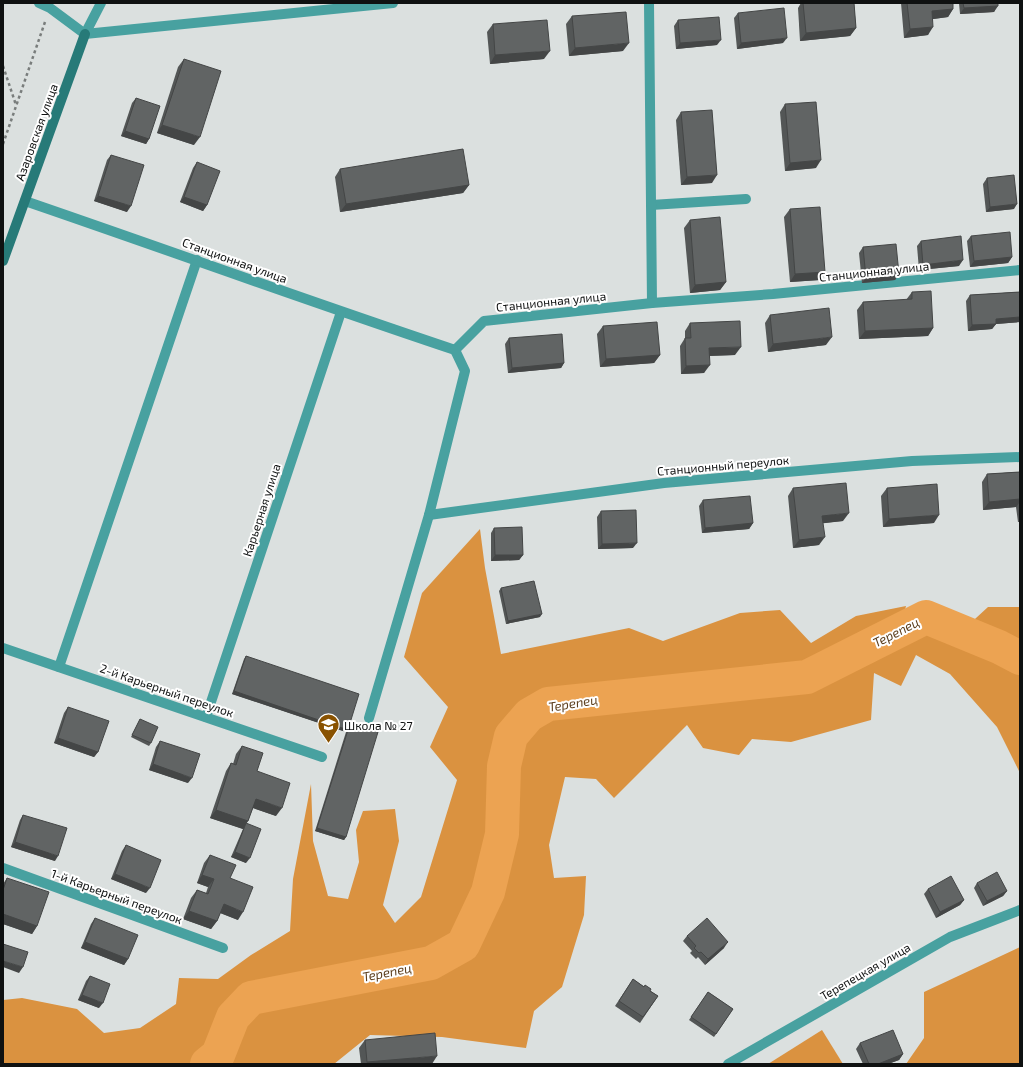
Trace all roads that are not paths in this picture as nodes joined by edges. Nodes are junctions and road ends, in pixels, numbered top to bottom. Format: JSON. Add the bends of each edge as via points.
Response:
{"nodes":[{"id":1,"x":39,"y":3,"type":"edge"},
{"id":2,"x":101,"y":3,"type":"edge"},
{"id":3,"x":393,"y":3,"type":"edge"},
{"id":4,"x":649,"y":3,"type":"edge"},
{"id":5,"x":85,"y":34,"type":"junction"},
{"id":6,"x":746,"y":199,"type":"dead end"},
{"id":7,"x":25,"y":201,"type":"junction"},
{"id":8,"x":651,"y":206,"type":"junction"},
{"id":9,"x":197,"y":260,"type":"junction"},
{"id":10,"x":3,"y":261,"type":"edge"},
{"id":11,"x":1020,"y":270,"type":"edge"},
{"id":12,"x":652,"y":303,"type":"junction"},
{"id":13,"x":341,"y":312,"type":"junction"},
{"id":14,"x":455,"y":350,"type":"junction"},
{"id":15,"x":1020,"y":457,"type":"edge"},
{"id":16,"x":429,"y":515,"type":"junction"},
{"id":17,"x":3,"y":648,"type":"edge"},
{"id":18,"x":59,"y":667,"type":"junction"},
{"id":19,"x":206,"y":717,"type":"junction"},
{"id":20,"x":369,"y":718,"type":"dead end"},
{"id":21,"x":322,"y":757,"type":"dead end"},
{"id":22,"x":3,"y":868,"type":"edge"},
{"id":23,"x":1020,"y":910,"type":"edge"},
{"id":24,"x":223,"y":948,"type":"dead end"},
{"id":25,"x":728,"y":1064,"type":"edge"}],
"edges":[{"from":1,"to":5,"type":"street","via":[[50,8]]},
{"from":2,"to":5,"type":"street"},
{"from":3,"to":5,"type":"street"},
{"from":4,"to":8,"type":"street"},
{"from":5,"to":7,"type":"street","name":"Азаровская улица"},
{"from":6,"to":8,"type":"street"},
{"from":7,"to":9,"type":"street","name":"Станционная улица"},
{"from":7,"to":10,"type":"street","name":"Азаровская улица"},
{"from":8,"to":12,"type":"street"},
{"from":9,"to":13,"type":"street","name":"Станционная улица"},
{"from":9,"to":18,"type":"street"},
{"from":11,"to":12,"type":"street","name":"Станционная улица"},
{"from":12,"to":14,"type":"street","name":"Станционная улица","via":[[484,321]]},
{"from":13,"to":14,"type":"street","name":"Станционная улица"},
{"from":13,"to":19,"type":"street","name":"Карьерная улица"},
{"from":14,"to":16,"type":"street","via":[[465,371]]},
{"from":15,"to":16,"type":"street","name":"Станционный переулок","via":[[912,461],[664,483]]},
{"from":16,"to":20,"type":"street"},
{"from":17,"to":18,"type":"street","name":"2-й Карьерный переулок"},
{"from":18,"to":19,"type":"street","name":"2-й Карьерный переулок"},
{"from":19,"to":21,"type":"street","name":"2-й Карьерный переулок"},
{"from":22,"to":24,"type":"street","name":"1-й Карьерный переулок"},
{"from":23,"to":25,"type":"street","name":"Терепецкая улица","via":[[950,937]]}]}
